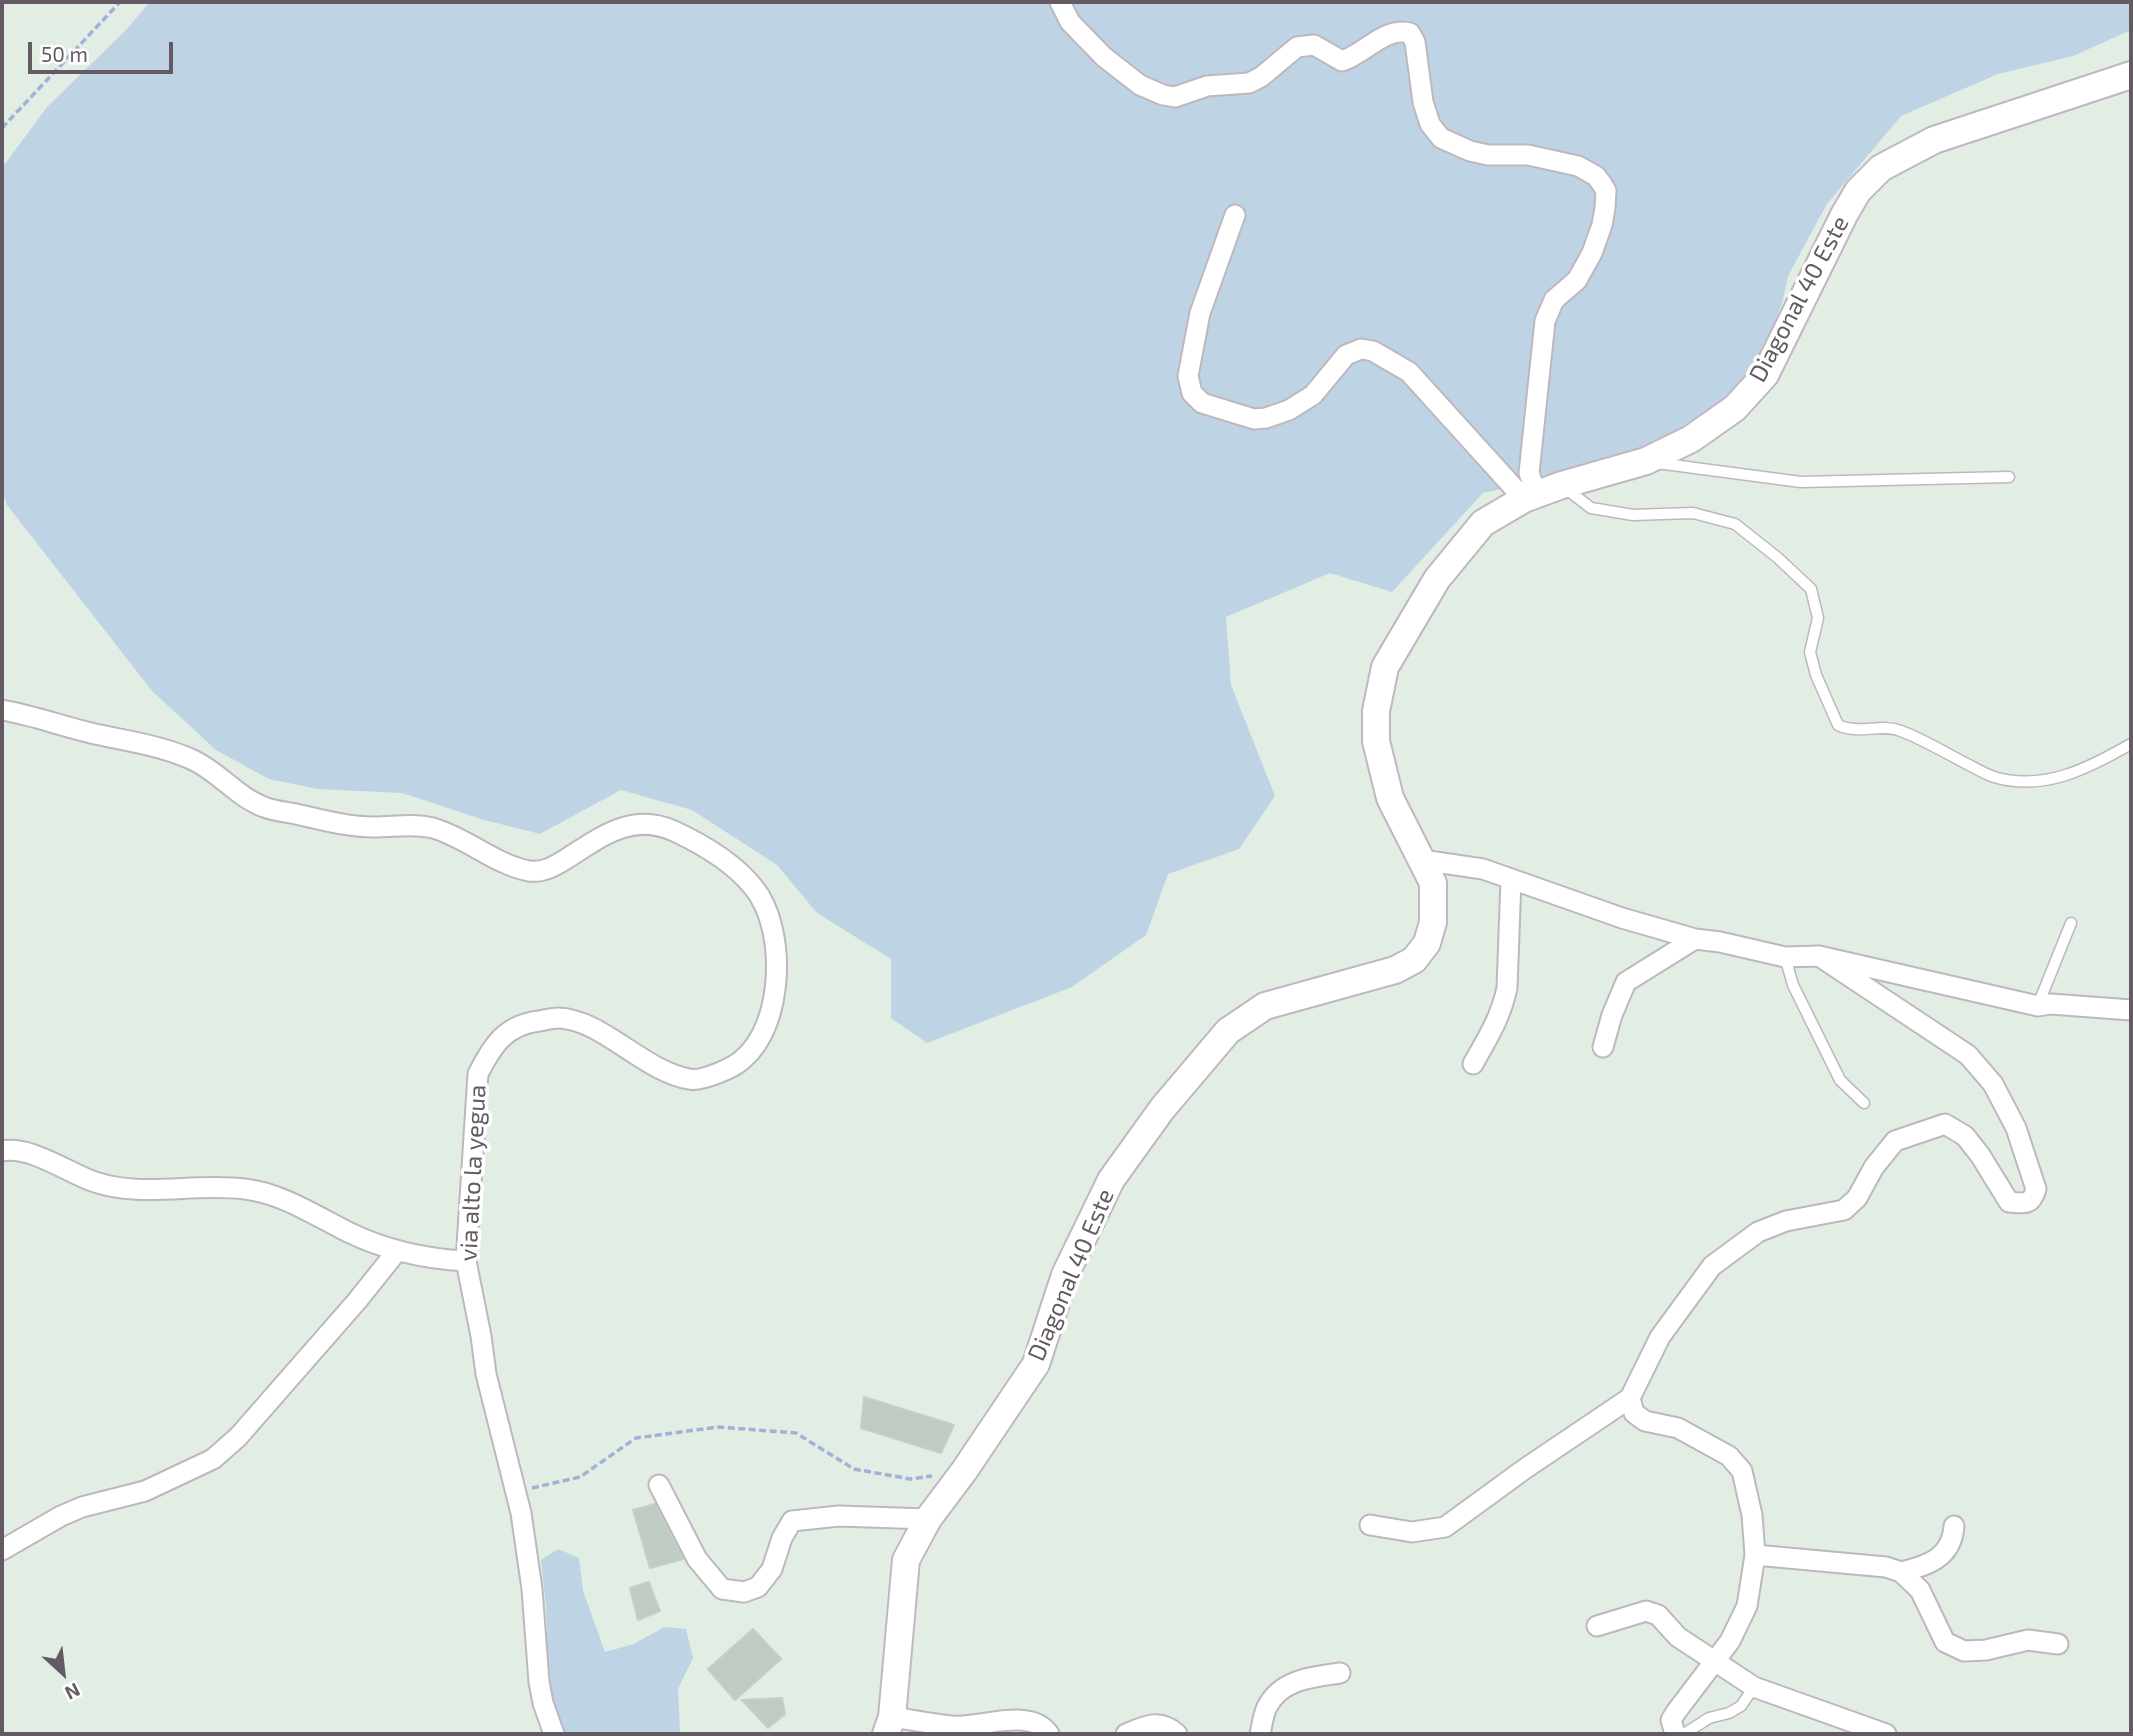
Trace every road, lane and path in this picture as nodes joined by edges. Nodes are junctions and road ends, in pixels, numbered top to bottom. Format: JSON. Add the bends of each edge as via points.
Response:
{"nodes":[{"id":1,"x":120,"y":2,"type":"edge"},
{"id":2,"x":1060,"y":2,"type":"edge"},
{"id":3,"x":2131,"y":75,"type":"edge"},
{"id":4,"x":2,"y":128,"type":"edge"},
{"id":5,"x":1235,"y":215,"type":"dead end"},
{"id":6,"x":1646,"y":461,"type":"junction"},
{"id":7,"x":2009,"y":477,"type":"dead end"},
{"id":8,"x":1562,"y":485,"type":"junction"},
{"id":9,"x":1530,"y":496,"type":"junction"},
{"id":10,"x":2,"y":710,"type":"edge"},
{"id":11,"x":2131,"y":744,"type":"edge"},
{"id":12,"x":1422,"y":860,"type":"junction"},
{"id":13,"x":1511,"y":879,"type":"junction"},
{"id":14,"x":2071,"y":923,"type":"dead end"},
{"id":15,"x":1695,"y":939,"type":"junction"},
{"id":16,"x":1819,"y":956,"type":"junction"},
{"id":17,"x":1784,"y":957,"type":"junction"},
{"id":18,"x":2038,"y":1006,"type":"junction"},
{"id":19,"x":2131,"y":1010,"type":"edge"},
{"id":20,"x":1603,"y":1047,"type":"dead end"},
{"id":21,"x":1473,"y":1064,"type":"dead end"},
{"id":22,"x":1864,"y":1103,"type":"dead end"},
{"id":23,"x":2,"y":1151,"type":"edge"},
{"id":24,"x":397,"y":1251,"type":"junction"},
{"id":25,"x":466,"y":1261,"type":"junction"},
{"id":26,"x":1630,"y":1398,"type":"junction"},
{"id":27,"x":964,"y":1471,"type":"junction"},
{"id":28,"x":659,"y":1485,"type":"dead end"},
{"id":29,"x":516,"y":1491,"type":"junction"},
{"id":30,"x":928,"y":1519,"type":"junction"},
{"id":31,"x":1370,"y":1525,"type":"dead end"},
{"id":32,"x":1954,"y":1527,"type":"dead end"},
{"id":33,"x":2,"y":1549,"type":"edge"},
{"id":34,"x":1755,"y":1555,"type":"junction"},
{"id":35,"x":1901,"y":1572,"type":"junction"},
{"id":36,"x":1597,"y":1626,"type":"dead end"},
{"id":37,"x":2058,"y":1644,"type":"dead end"},
{"id":38,"x":1714,"y":1662,"type":"junction"},
{"id":39,"x":1340,"y":1673,"type":"dead end"},
{"id":40,"x":1754,"y":1686,"type":"junction"},
{"id":41,"x":889,"y":1726,"type":"edge"},
{"id":42,"x":554,"y":1734,"type":"edge"},
{"id":43,"x":1049,"y":1734,"type":"edge"},
{"id":44,"x":1126,"y":1734,"type":"edge"},
{"id":45,"x":1177,"y":1734,"type":"edge"},
{"id":46,"x":1260,"y":1734,"type":"edge"},
{"id":47,"x":1675,"y":1734,"type":"edge"},
{"id":48,"x":1684,"y":1734,"type":"edge"},
{"id":49,"x":1886,"y":1734,"type":"edge"}],
"edges":[{"from":1,"to":4,"type":"path"},
{"from":2,"to":9,"type":"street","via":[[1070,22],[1104,57],[1140,85],[1175,97],[1207,86],[1249,83],[1297,47],[1314,45],[1342,61],[1393,33],[1407,31],[1415,42],[1423,102],[1430,124],[1441,138],[1488,155],[1550,158],[1596,176],[1606,191],[1602,225],[1577,280],[1554,300],[1545,321]]},
{"from":3,"to":6,"type":"street","name":"Diagonal 40 Este","via":[[1934,140],[1881,168],[1858,191],[1844,215],[1765,375],[1735,408],[1691,439]]},
{"from":5,"to":9,"type":"street","via":[[1200,313],[1188,376],[1197,398],[1208,406],[1254,419],[1278,415],[1313,395],[1346,355],[1361,349],[1373,351],[1409,372]]},
{"from":6,"to":7,"type":"lane","via":[[1801,482]]},
{"from":6,"to":8,"type":"street","name":"Diagonal 40 Este"},
{"from":8,"to":9,"type":"street","name":"Diagonal 40 Este"},
{"from":8,"to":11,"type":"lane","via":[[1591,508],[1633,515],[1693,513],[1735,524],[1779,558],[1811,589],[1818,618],[1810,653],[1816,675],[1838,725],[1850,731],[1899,730],[1993,777],[2031,782],[2089,768]]},
{"from":9,"to":12,"type":"street","name":"Diagonal 40 Este","via":[[1483,523],[1466,541],[1437,579],[1385,667],[1376,711],[1376,741],[1390,798]]},
{"from":10,"to":25,"type":"street","name":"via alto la yegua","via":[[193,760],[264,807],[347,825],[421,825],[451,835],[496,860],[536,872],[552,868],[626,825],[645,823],[698,844],[755,889],[772,924],[777,959],[774,998],[764,1034],[743,1060],[692,1081],[667,1073],[584,1025],[560,1018],[530,1022],[503,1034],[478,1074]]},
{"from":12,"to":13,"type":"street","via":[[1482,869]]},
{"from":12,"to":27,"type":"street","name":"Diagonal 40 Este","via":[[1433,883],[1433,922],[1427,943],[1414,960],[1395,970],[1265,1006],[1228,1031],[1162,1109],[1111,1180],[1065,1275],[1036,1364]]},
{"from":13,"to":15,"type":"street"},
{"from":13,"to":21,"type":"street","via":[[1504,1004]]},
{"from":14,"to":18,"type":"lane"},
{"from":15,"to":17,"type":"street"},
{"from":15,"to":20,"type":"street","via":[[1626,982]]},
{"from":16,"to":17,"type":"street"},
{"from":16,"to":18,"type":"street"},
{"from":16,"to":26,"type":"street","via":[[1968,1055],[1993,1084],[2016,1128],[2036,1189],[2033,1199],[2009,1202],[1965,1136],[1945,1124],[1895,1141],[1844,1210],[1786,1221],[1758,1232],[1712,1266],[1660,1337]]},
{"from":17,"to":22,"type":"lane","via":[[1840,1080]]},
{"from":18,"to":19,"type":"street"},
{"from":23,"to":24,"type":"street","via":[[123,1187],[249,1189]]},
{"from":24,"to":25,"type":"street"},
{"from":24,"to":33,"type":"street","via":[[238,1437],[213,1459],[145,1491],[61,1516]]},
{"from":25,"to":29,"type":"street","name":"via alto la yegua","via":[[486,1374]]},
{"from":26,"to":31,"type":"street","via":[[1446,1527],[1412,1532]]},
{"from":26,"to":34,"type":"street","via":[[1634,1413],[1705,1442],[1729,1456],[1742,1471]]},
{"from":27,"to":29,"type":"path","via":[[910,1479],[854,1469],[796,1433],[718,1427],[636,1438],[580,1477]]},
{"from":27,"to":30,"type":"street","name":"Diagonal 40 Este"},
{"from":28,"to":30,"type":"street","via":[[697,1559],[722,1590],[744,1592],[758,1587],[772,1569],[792,1521],[839,1516]]},
{"from":29,"to":42,"type":"street","name":"via alto la yegua","via":[[533,1589],[539,1682]]},
{"from":30,"to":41,"type":"street","name":"Diagonal 40 Este","via":[[906,1560]]},
{"from":32,"to":35,"type":"street","via":[[1947,1550],[1932,1564]]},
{"from":34,"to":35,"type":"street"},
{"from":34,"to":38,"type":"street","via":[[1747,1606]]},
{"from":35,"to":37,"type":"street","via":[[1920,1590],[1945,1642],[1964,1651],[2028,1640]]},
{"from":36,"to":38,"type":"street","via":[[1646,1611],[1658,1615],[1678,1637]]},
{"from":38,"to":40,"type":"street"},
{"from":38,"to":47,"type":"street","via":[[1671,1720]]},
{"from":39,"to":46,"type":"street","via":[[1298,1679],[1280,1690],[1267,1707]]},
{"from":40,"to":48,"type":"lane","via":[[1741,1706]]},
{"from":40,"to":49,"type":"street"},
{"from":41,"to":43,"type":"street","via":[[974,1727],[1004,1719],[1029,1721]]},
{"from":44,"to":45,"type":"street","via":[[1150,1724],[1163,1725]]}]}
